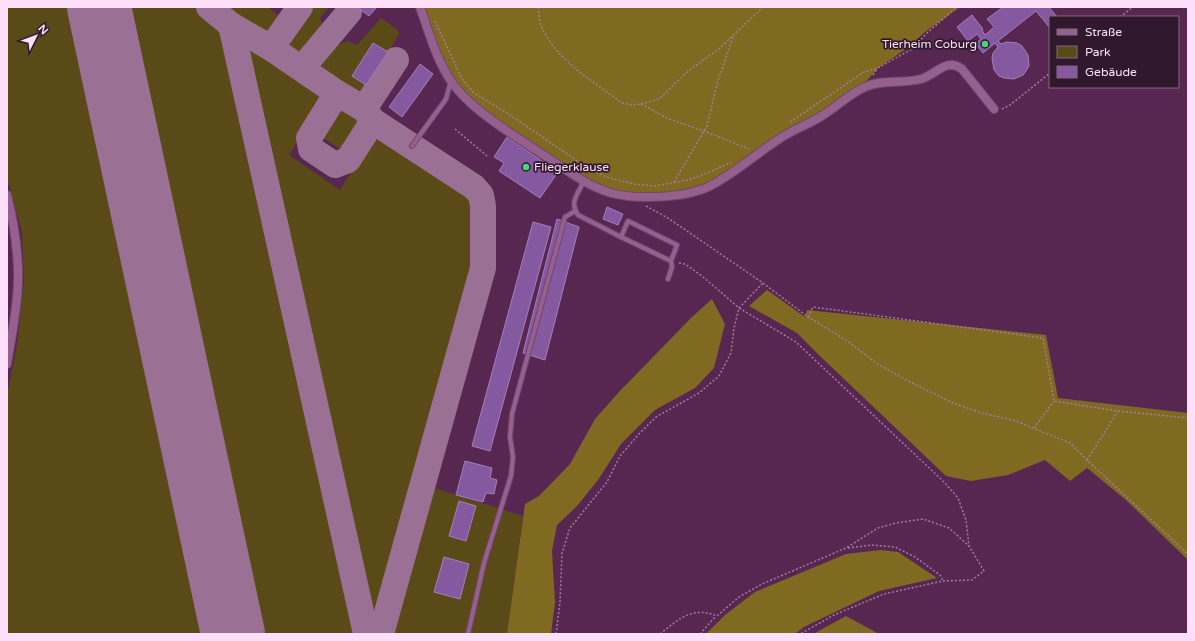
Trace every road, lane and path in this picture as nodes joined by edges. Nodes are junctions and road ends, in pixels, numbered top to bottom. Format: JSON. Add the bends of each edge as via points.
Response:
{"nodes":[{"id":1,"x":420,"y":7,"type":"edge"},
{"id":2,"x":538,"y":7,"type":"edge"},
{"id":3,"x":763,"y":7,"type":"edge"},
{"id":4,"x":956,"y":7,"type":"edge"},
{"id":5,"x":1133,"y":7,"type":"edge"},
{"id":6,"x":1121,"y":16,"type":"edge"},
{"id":7,"x":434,"y":20,"type":"dead end"},
{"id":8,"x":733,"y":35,"type":"junction"},
{"id":9,"x":1049,"y":73,"type":"edge"},
{"id":10,"x":451,"y":81,"type":"junction"},
{"id":11,"x":641,"y":104,"type":"junction"},
{"id":12,"x":994,"y":109,"type":"joint"},
{"id":13,"x":786,"y":124,"type":"dead end"},
{"id":14,"x":455,"y":129,"type":"dead end"},
{"id":15,"x":704,"y":131,"type":"junction"},
{"id":16,"x":412,"y":146,"type":"dead end"},
{"id":17,"x":756,"y":155,"type":"junction"},
{"id":18,"x":487,"y":156,"type":"dead end"},
{"id":19,"x":732,"y":161,"type":"dead end"},
{"id":20,"x":584,"y":181,"type":"junction"},
{"id":21,"x":674,"y":182,"type":"junction"},
{"id":22,"x":7,"y":195,"type":"edge"},
{"id":23,"x":640,"y":203,"type":"dead end"},
{"id":24,"x":575,"y":211,"type":"junction"},
{"id":25,"x":621,"y":237,"type":"junction"},
{"id":26,"x":671,"y":261,"type":"junction"},
{"id":27,"x":668,"y":279,"type":"dead end"},
{"id":28,"x":763,"y":282,"type":"junction"},
{"id":29,"x":739,"y":308,"type":"junction"},
{"id":30,"x":808,"y":317,"type":"junction"},
{"id":31,"x":7,"y":364,"type":"edge"},
{"id":32,"x":1054,"y":401,"type":"junction"},
{"id":33,"x":1118,"y":411,"type":"junction"},
{"id":34,"x":1188,"y":418,"type":"edge"},
{"id":35,"x":1034,"y":428,"type":"junction"},
{"id":36,"x":1087,"y":460,"type":"junction"},
{"id":37,"x":969,"y":546,"type":"junction"},
{"id":38,"x":846,"y":548,"type":"junction"},
{"id":39,"x":1188,"y":554,"type":"edge"},
{"id":40,"x":942,"y":581,"type":"junction"},
{"id":41,"x":717,"y":616,"type":"junction"},
{"id":42,"x":468,"y":634,"type":"edge"},
{"id":43,"x":556,"y":634,"type":"edge"},
{"id":44,"x":660,"y":634,"type":"edge"},
{"id":45,"x":700,"y":634,"type":"edge"},
{"id":46,"x":800,"y":634,"type":"edge"}],
"edges":[{"from":1,"to":10,"type":"street","via":[[437,53]]},
{"from":2,"to":11,"type":"path","via":[[540,24],[551,44],[565,59],[622,103]]},
{"from":3,"to":8,"type":"path"},
{"from":4,"to":13,"type":"path","via":[[912,49],[878,68],[864,72]]},
{"from":5,"to":6,"type":"path"},
{"from":7,"to":21,"type":"path","via":[[462,80],[474,93],[606,177],[654,186]]},
{"from":8,"to":11,"type":"path","via":[[658,98]]},
{"from":8,"to":15,"type":"path"},
{"from":9,"to":12,"type":"path","via":[[1010,105],[1000,110]]},
{"from":10,"to":16,"type":"lane","via":[[446,99]]},
{"from":10,"to":20,"type":"street","via":[[466,98],[504,128]]},
{"from":11,"to":15,"type":"path","via":[[669,119]]},
{"from":12,"to":17,"type":"street","via":[[962,69],[950,64],[923,79],[865,87]]},
{"from":14,"to":18,"type":"path"},
{"from":15,"to":17,"type":"path","via":[[749,149]]},
{"from":15,"to":21,"type":"path"},
{"from":17,"to":20,"type":"street","via":[[709,186],[677,194],[641,198],[626,196],[610,193]]},
{"from":19,"to":21,"type":"path","via":[[688,180]]},
{"from":20,"to":24,"type":"lane","via":[[574,200]]},
{"from":22,"to":31,"type":"street","via":[[16,237],[18,269]]},
{"from":23,"to":28,"type":"path","via":[[668,218]]},
{"from":24,"to":25,"type":"lane","via":[[588,221]]},
{"from":24,"to":42,"type":"lane","via":[[564,217],[512,414],[511,476],[484,563]]},
{"from":25,"to":26,"type":"lane"},
{"from":25,"to":26,"type":"lane","via":[[628,221],[677,245]]},
{"from":26,"to":27,"type":"lane"},
{"from":26,"to":29,"type":"path","via":[[685,264]]},
{"from":28,"to":29,"type":"path"},
{"from":28,"to":30,"type":"path"},
{"from":29,"to":37,"type":"path","via":[[796,342],[944,482],[958,498],[966,520]]},
{"from":29,"to":43,"type":"path","via":[[731,353],[720,376],[699,393],[656,417],[639,434],[620,456],[607,482],[570,528],[562,553]]},
{"from":30,"to":32,"type":"path","via":[[813,308],[1043,338]]},
{"from":30,"to":35,"type":"path","via":[[876,363],[908,381],[960,405]]},
{"from":32,"to":33,"type":"path"},
{"from":32,"to":35,"type":"path"},
{"from":33,"to":34,"type":"path"},
{"from":33,"to":36,"type":"path"},
{"from":35,"to":36,"type":"path","via":[[1070,443]]},
{"from":36,"to":39,"type":"path"},
{"from":37,"to":38,"type":"path","via":[[949,528],[923,519],[878,528]]},
{"from":37,"to":40,"type":"path","via":[[984,571],[972,580]]},
{"from":38,"to":40,"type":"path","via":[[872,545],[895,547],[916,557],[940,575]]},
{"from":38,"to":41,"type":"path","via":[[762,584],[739,597]]},
{"from":40,"to":46,"type":"path","via":[[884,594],[834,615]]},
{"from":41,"to":44,"type":"path","via":[[707,612],[680,618]]},
{"from":41,"to":45,"type":"path"}]}
